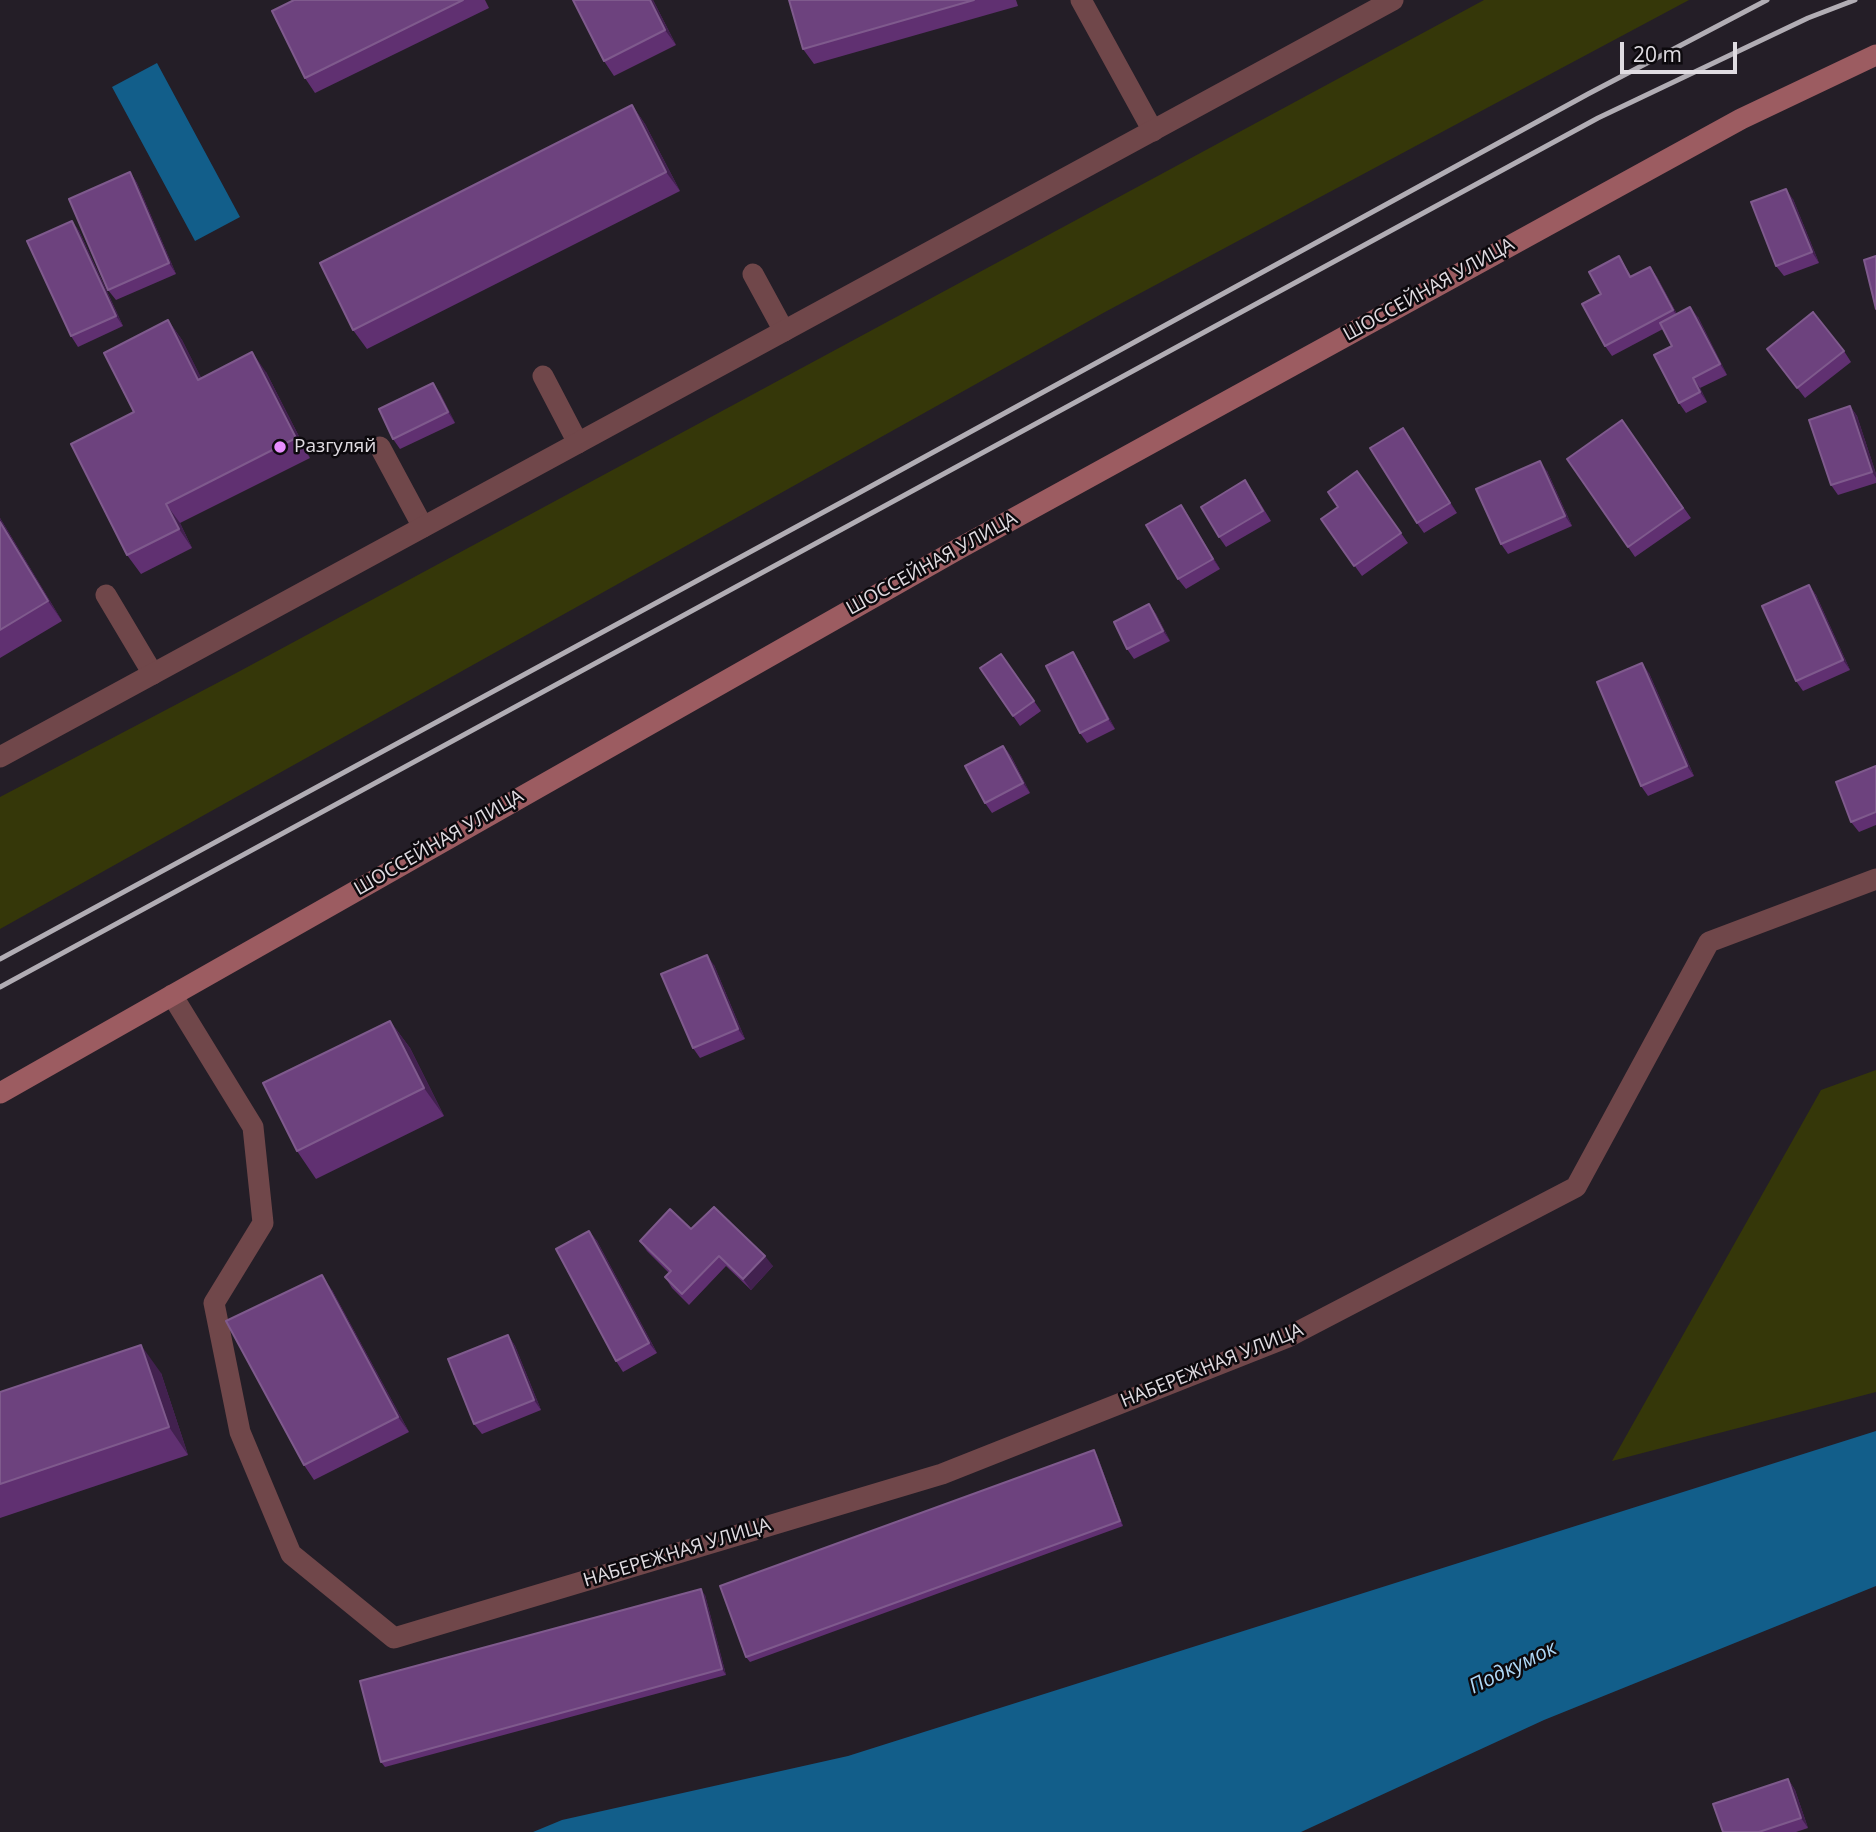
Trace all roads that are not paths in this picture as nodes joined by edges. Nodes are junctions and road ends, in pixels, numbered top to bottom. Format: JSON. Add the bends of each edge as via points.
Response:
{"nodes":[{"id":1,"x":1081,"y":0,"type":"edge"},
{"id":2,"x":1393,"y":0,"type":"edge"},
{"id":3,"x":1876,"y":55,"type":"edge"},
{"id":4,"x":1153,"y":131,"type":"junction"},
{"id":5,"x":753,"y":274,"type":"dead end"},
{"id":6,"x":784,"y":331,"type":"junction"},
{"id":7,"x":543,"y":376,"type":"dead end"},
{"id":8,"x":578,"y":443,"type":"junction"},
{"id":9,"x":380,"y":447,"type":"dead end"},
{"id":10,"x":423,"y":527,"type":"junction"},
{"id":11,"x":106,"y":595,"type":"dead end"},
{"id":12,"x":153,"y":674,"type":"junction"},
{"id":13,"x":0,"y":757,"type":"edge"},
{"id":14,"x":1876,"y":879,"type":"edge"},
{"id":15,"x":172,"y":995,"type":"junction"},
{"id":16,"x":0,"y":1093,"type":"edge"}],
"edges":[{"from":1,"to":4,"type":"street"},
{"from":2,"to":4,"type":"street"},
{"from":3,"to":15,"type":"main road","name":"ШОССЕЙНАЯ УЛИЦА","via":[[1741,119],[972,541]]},
{"from":4,"to":6,"type":"street"},
{"from":5,"to":6,"type":"street"},
{"from":6,"to":8,"type":"street"},
{"from":7,"to":8,"type":"street"},
{"from":8,"to":10,"type":"street"},
{"from":9,"to":10,"type":"street"},
{"from":10,"to":12,"type":"street"},
{"from":11,"to":12,"type":"street"},
{"from":12,"to":13,"type":"street"},
{"from":14,"to":15,"type":"street","name":"НАБЕРЕЖНАЯ УЛИЦА","via":[[1709,942],[1576,1187],[1300,1331],[942,1474],[394,1637],[291,1554],[240,1432],[214,1303],[263,1223],[253,1127]]},
{"from":15,"to":16,"type":"main road","name":"ШОССЕЙНАЯ УЛИЦА"}]}
